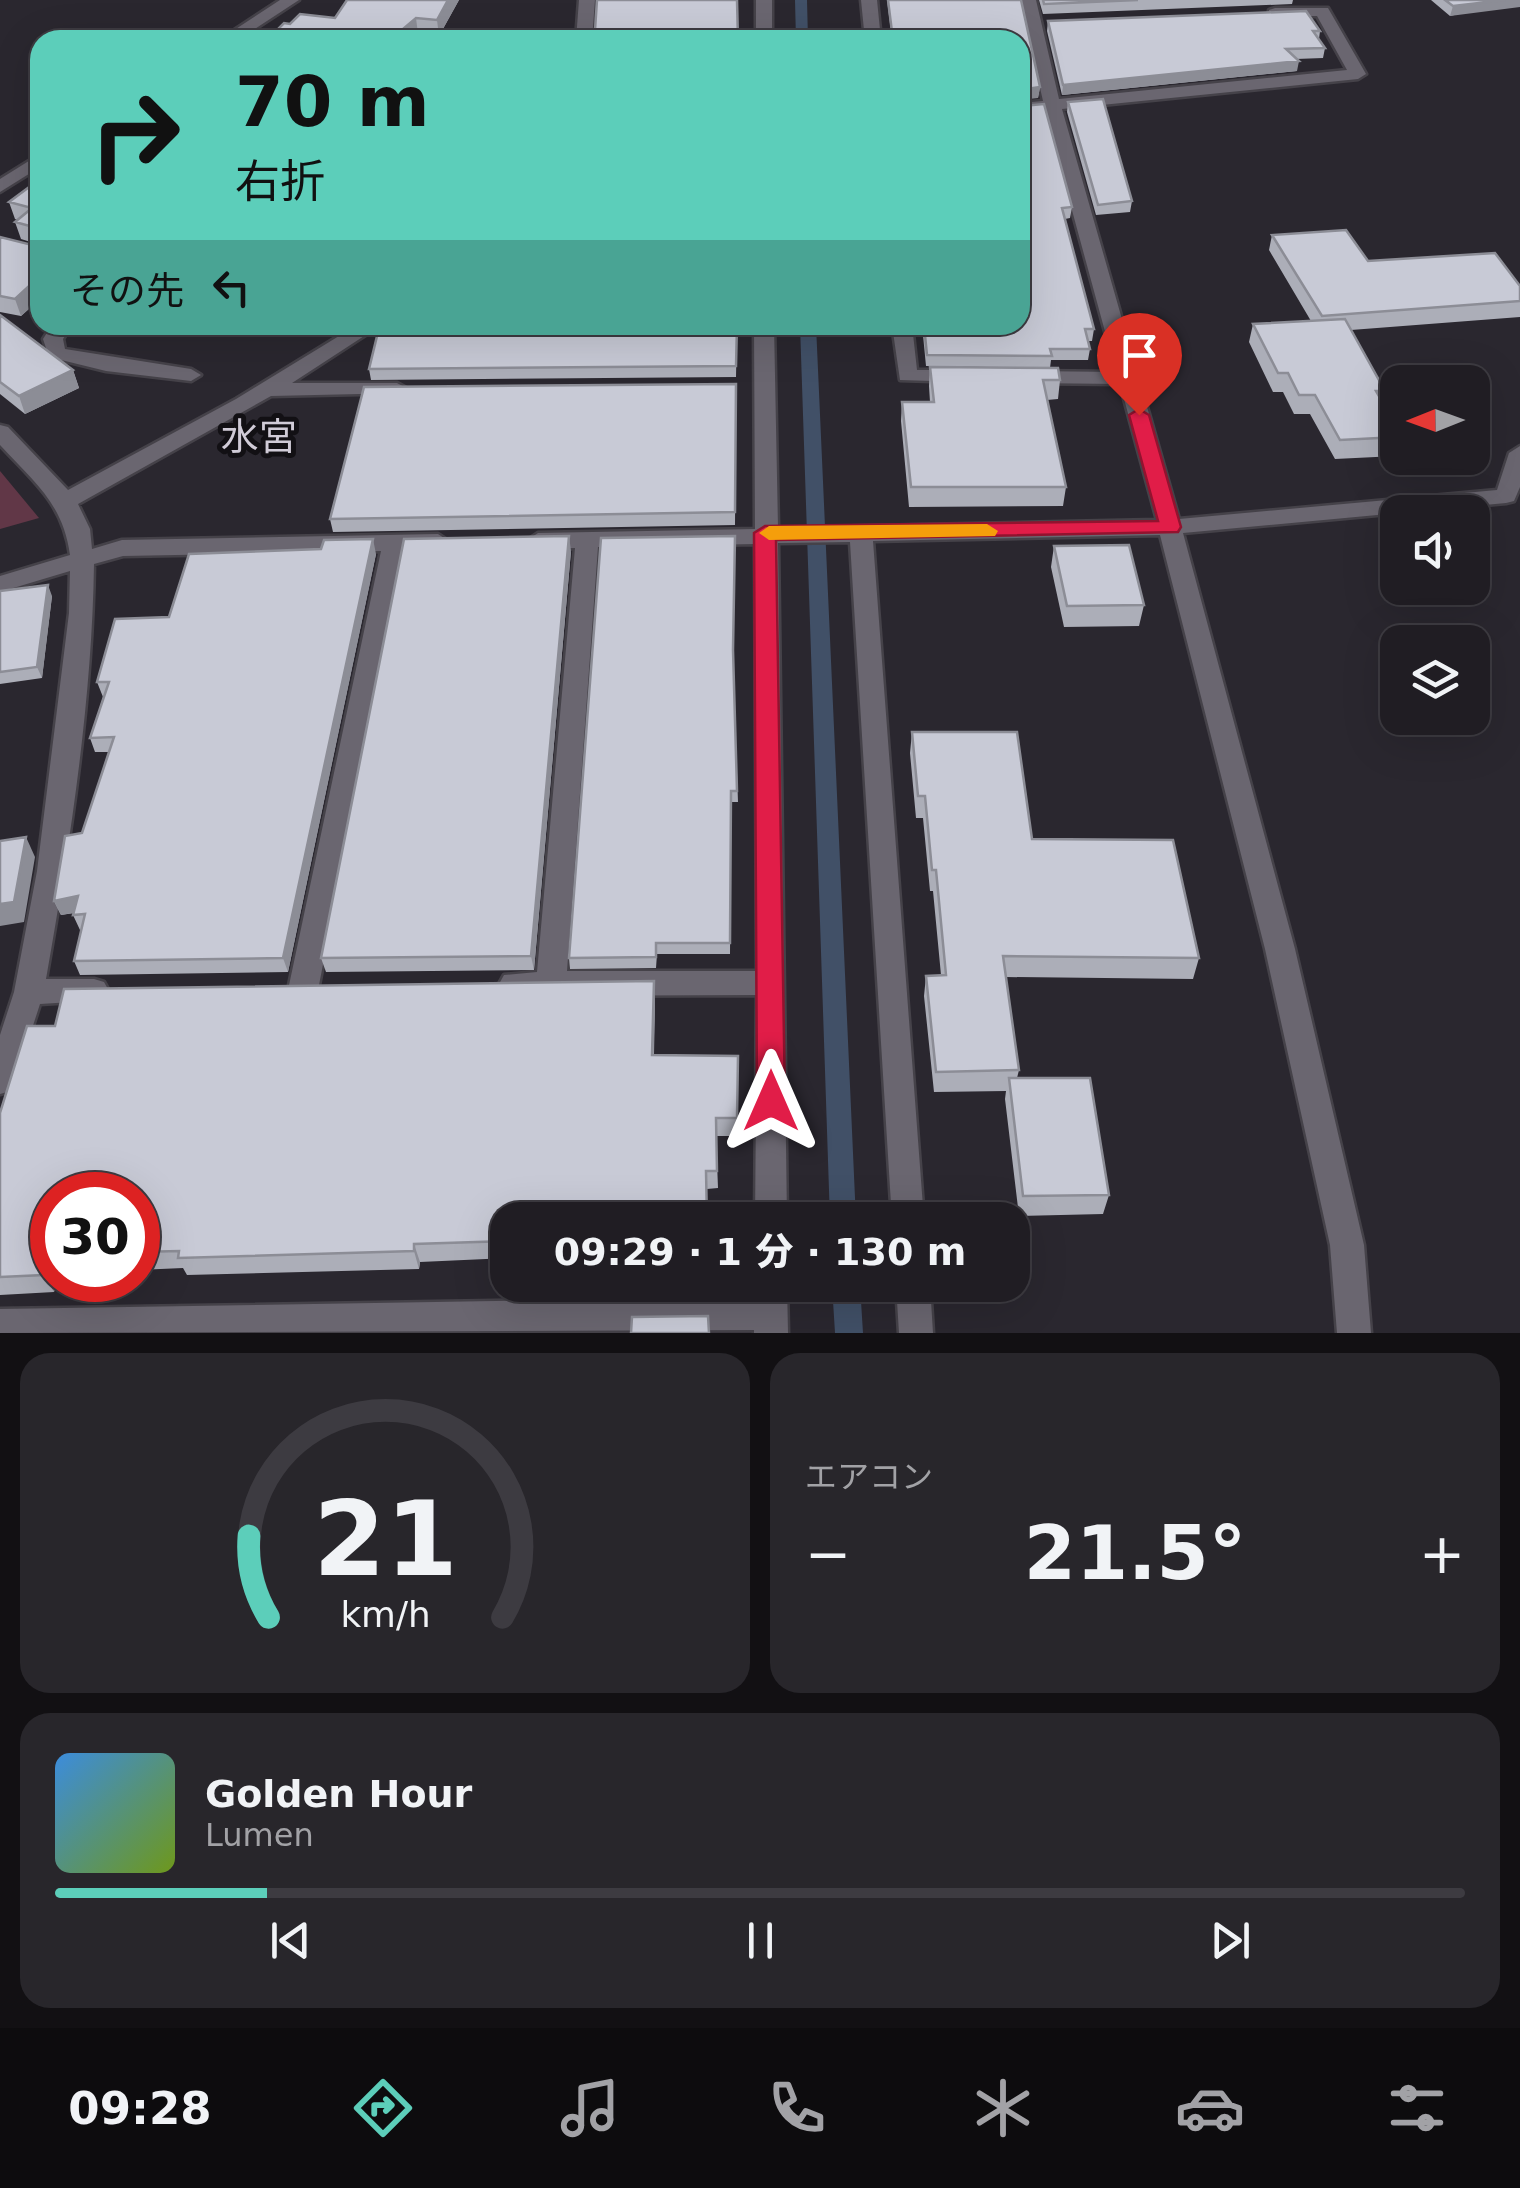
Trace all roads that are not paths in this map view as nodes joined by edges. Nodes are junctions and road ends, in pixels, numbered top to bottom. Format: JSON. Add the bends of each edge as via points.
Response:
{"nodes":[{"id":1,"x":291,"y":0,"type":"edge"},
{"id":2,"x":588,"y":0,"type":"edge"},
{"id":3,"x":764,"y":0,"type":"edge"},
{"id":4,"x":869,"y":0,"type":"edge"},
{"id":5,"x":1264,"y":14,"type":"edge"},
{"id":6,"x":1037,"y":15,"type":"edge"},
{"id":7,"x":244,"y":30,"type":"edge"},
{"id":8,"x":585,"y":30,"type":"edge"},
{"id":9,"x":764,"y":30,"type":"edge"},
{"id":10,"x":872,"y":30,"type":"edge"},
{"id":11,"x":1030,"y":108,"type":"edge"},
{"id":12,"x":1053,"y":108,"type":"junction"},
{"id":13,"x":9,"y":173,"type":"edge"},
{"id":14,"x":0,"y":188,"type":"edge"},
{"id":15,"x":56,"y":335,"type":"edge"},
{"id":16,"x":355,"y":335,"type":"edge"},
{"id":17,"x":762,"y":335,"type":"edge"},
{"id":18,"x":903,"y":335,"type":"edge"},
{"id":19,"x":191,"y":375,"type":"dead end"},
{"id":20,"x":1128,"y":378,"type":"junction"},
{"id":21,"x":426,"y":389,"type":"edge"},
{"id":22,"x":267,"y":390,"type":"junction"},
{"id":23,"x":0,"y":432,"type":"edge"},
{"id":24,"x":1520,"y":453,"type":"edge"},
{"id":25,"x":65,"y":501,"type":"junction"},
{"id":26,"x":1170,"y":527,"type":"junction"},
{"id":27,"x":765,"y":533,"type":"junction"},
{"id":28,"x":851,"y":534,"type":"junction"},
{"id":29,"x":587,"y":540,"type":"junction"},
{"id":30,"x":510,"y":541,"type":"edge"},
{"id":31,"x":471,"y":542,"type":"edge"},
{"id":32,"x":394,"y":543,"type":"junction"},
{"id":33,"x":82,"y":558,"type":"junction"},
{"id":34,"x":0,"y":584,"type":"edge"},
{"id":35,"x":552,"y":982,"type":"junction"},
{"id":36,"x":772,"y":983,"type":"junction"},
{"id":37,"x":494,"y":984,"type":"edge"},
{"id":38,"x":341,"y":988,"type":"edge"},
{"id":39,"x":127,"y":991,"type":"edge"},
{"id":40,"x":29,"y":992,"type":"junction"},
{"id":41,"x":0,"y":1081,"type":"edge"},
{"id":42,"x":771,"y":1202,"type":"edge"},
{"id":43,"x":907,"y":1202,"type":"edge"},
{"id":44,"x":914,"y":1302,"type":"edge"},
{"id":45,"x":770,"y":1310,"type":"edge"},
{"id":46,"x":0,"y":1326,"type":"edge"},
{"id":47,"x":916,"y":1333,"type":"edge"},
{"id":48,"x":1354,"y":1333,"type":"edge"}],
"edges":[{"from":1,"to":7,"type":"street"},
{"from":2,"to":8,"type":"street"},
{"from":3,"to":9,"type":"street"},
{"from":4,"to":10,"type":"street"},
{"from":5,"to":12,"type":"street","via":[[1322,11],[1358,74]]},
{"from":6,"to":12,"type":"street"},
{"from":11,"to":12,"type":"street"},
{"from":12,"to":20,"type":"street"},
{"from":13,"to":14,"type":"street"},
{"from":15,"to":19,"type":"street","via":[[56,353],[90,365]]},
{"from":16,"to":22,"type":"street"},
{"from":17,"to":27,"type":"street","via":[[752,387]]},
{"from":18,"to":20,"type":"street","via":[[907,376]]},
{"from":20,"to":26,"type":"street"},
{"from":21,"to":22,"type":"street"},
{"from":22,"to":25,"type":"street"},
{"from":23,"to":25,"type":"street"},
{"from":24,"to":26,"type":"street","via":[[1506,496]]},
{"from":25,"to":33,"type":"street"},
{"from":26,"to":28,"type":"street"},
{"from":26,"to":48,"type":"street","via":[[1280,950],[1347,1246]]},
{"from":27,"to":28,"type":"street"},
{"from":27,"to":29,"type":"street"},
{"from":27,"to":36,"type":"street"},
{"from":28,"to":43,"type":"street"},
{"from":29,"to":30,"type":"street"},
{"from":29,"to":35,"type":"street"},
{"from":31,"to":32,"type":"street"},
{"from":32,"to":33,"type":"street","via":[[122,548]]},
{"from":32,"to":38,"type":"street","via":[[293,990]]},
{"from":33,"to":34,"type":"street"},
{"from":33,"to":40,"type":"street","via":[[53,851]]},
{"from":35,"to":36,"type":"street"},
{"from":35,"to":37,"type":"street"},
{"from":36,"to":42,"type":"street"},
{"from":39,"to":40,"type":"street"},
{"from":40,"to":41,"type":"street"},
{"from":44,"to":47,"type":"street"},
{"from":45,"to":46,"type":"street"}]}
